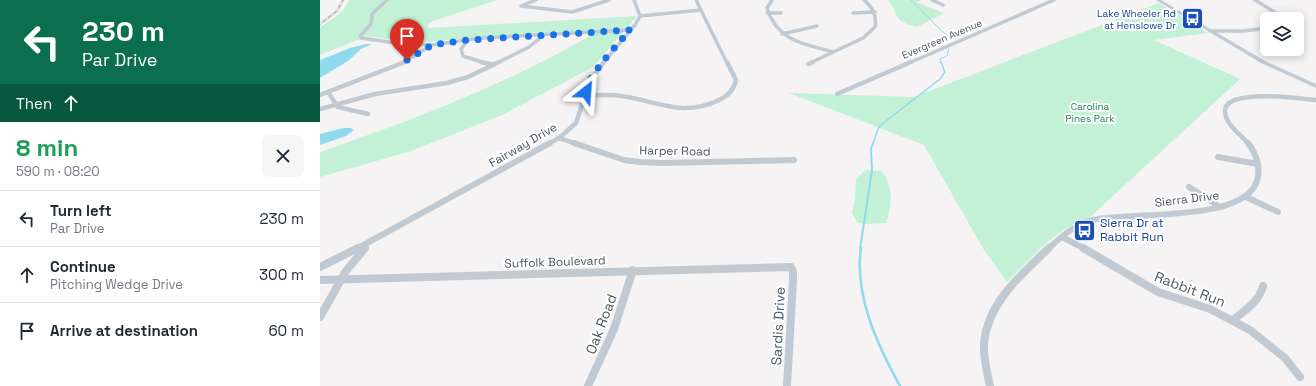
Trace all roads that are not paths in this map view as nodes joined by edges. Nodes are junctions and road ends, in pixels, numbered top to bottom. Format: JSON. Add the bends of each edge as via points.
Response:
{"nodes":[{"id":1,"x":387,"y":0,"type":"edge"},
{"id":2,"x":536,"y":0,"type":"edge"},
{"id":3,"x":609,"y":0,"type":"edge"},
{"id":4,"x":634,"y":0,"type":"edge"},
{"id":5,"x":696,"y":0,"type":"edge"},
{"id":6,"x":772,"y":0,"type":"edge"},
{"id":7,"x":864,"y":0,"type":"edge"},
{"id":8,"x":932,"y":0,"type":"edge"},
{"id":9,"x":1054,"y":0,"type":"edge"},
{"id":10,"x":1158,"y":0,"type":"edge"},
{"id":11,"x":1255,"y":0,"type":"edge"},
{"id":12,"x":943,"y":5,"type":"dead end"},
{"id":13,"x":701,"y":10,"type":"junction"},
{"id":14,"x":875,"y":12,"type":"junction"},
{"id":15,"x":1274,"y":12,"type":"edge"},
{"id":16,"x":767,"y":13,"type":"junction"},
{"id":17,"x":781,"y":13,"type":"dead end"},
{"id":18,"x":852,"y":13,"type":"dead end"},
{"id":19,"x":640,"y":16,"type":"junction"},
{"id":20,"x":817,"y":26,"type":"dead end"},
{"id":21,"x":1260,"y":29,"type":"edge"},
{"id":22,"x":630,"y":30,"type":"junction"},
{"id":23,"x":1210,"y":31,"type":"junction"},
{"id":24,"x":1244,"y":31,"type":"junction"},
{"id":25,"x":782,"y":34,"type":"junction"},
{"id":26,"x":544,"y":35,"type":"junction"},
{"id":27,"x":1252,"y":35,"type":"dead end"},
{"id":28,"x":468,"y":40,"type":"junction"},
{"id":29,"x":432,"y":45,"type":"junction"},
{"id":30,"x":833,"y":52,"type":"junction"},
{"id":31,"x":808,"y":64,"type":"dead end"},
{"id":32,"x":494,"y":65,"type":"junction"},
{"id":33,"x":1316,"y":86,"type":"edge"},
{"id":34,"x":328,"y":92,"type":"junction"},
{"id":35,"x":837,"y":94,"type":"dead end"},
{"id":36,"x":320,"y":95,"type":"edge"},
{"id":37,"x":585,"y":96,"type":"junction"},
{"id":38,"x":1316,"y":100,"type":"edge"},
{"id":39,"x":336,"y":105,"type":"junction"},
{"id":40,"x":320,"y":109,"type":"edge"},
{"id":41,"x":368,"y":114,"type":"dead end"},
{"id":42,"x":559,"y":138,"type":"junction"},
{"id":43,"x":1218,"y":157,"type":"dead end"},
{"id":44,"x":794,"y":160,"type":"dead end"},
{"id":45,"x":1258,"y":164,"type":"junction"},
{"id":46,"x":1189,"y":187,"type":"dead end"},
{"id":47,"x":1246,"y":197,"type":"junction"},
{"id":48,"x":1220,"y":207,"type":"junction"},
{"id":49,"x":1278,"y":212,"type":"dead end"},
{"id":50,"x":1062,"y":237,"type":"junction"},
{"id":51,"x":373,"y":241,"type":"junction"},
{"id":52,"x":320,"y":267,"type":"edge"},
{"id":53,"x":791,"y":267,"type":"joint"},
{"id":54,"x":633,"y":270,"type":"junction"},
{"id":55,"x":340,"y":279,"type":"junction"},
{"id":56,"x":320,"y":280,"type":"edge"},
{"id":57,"x":1263,"y":286,"type":"dead end"},
{"id":58,"x":320,"y":317,"type":"edge"},
{"id":59,"x":1233,"y":320,"type":"junction"},
{"id":60,"x":1300,"y":376,"type":"dead end"},
{"id":61,"x":588,"y":386,"type":"edge"},
{"id":62,"x":787,"y":386,"type":"edge"},
{"id":63,"x":990,"y":386,"type":"edge"}],
"edges":[{"from":1,"to":29,"type":"street","via":[[372,14],[371,24],[361,33],[361,38]]},
{"from":2,"to":3,"type":"street","via":[[521,6],[572,12]]},
{"from":4,"to":19,"type":"street"},
{"from":5,"to":13,"type":"street"},
{"from":6,"to":16,"type":"street"},
{"from":7,"to":14,"type":"street"},
{"from":8,"to":12,"type":"street"},
{"from":9,"to":35,"type":"street","name":"Evergreen Avenue"},
{"from":10,"to":23,"type":"main road"},
{"from":11,"to":15,"type":"street"},
{"from":13,"to":19,"type":"street"},
{"from":13,"to":37,"type":"street","via":[[736,80],[734,89],[728,94],[705,106],[687,110],[624,97]]},
{"from":14,"to":18,"type":"street"},
{"from":14,"to":30,"type":"street","via":[[875,27],[869,33]]},
{"from":16,"to":17,"type":"street"},
{"from":16,"to":25,"type":"street","via":[[771,24]]},
{"from":19,"to":22,"type":"street","name":"Fairway Drive"},
{"from":20,"to":25,"type":"street"},
{"from":21,"to":24,"type":"street"},
{"from":22,"to":26,"type":"street"},
{"from":22,"to":37,"type":"street","name":"Fairway Drive","via":[[586,86]]},
{"from":23,"to":24,"type":"street"},
{"from":23,"to":33,"type":"main road","via":[[1263,62]]},
{"from":24,"to":27,"type":"street"},
{"from":25,"to":30,"type":"street"},
{"from":26,"to":28,"type":"street"},
{"from":26,"to":32,"type":"street","via":[[529,47]]},
{"from":28,"to":29,"type":"street"},
{"from":28,"to":32,"type":"street","via":[[461,49],[463,56]]},
{"from":29,"to":34,"type":"street","via":[[407,60]]},
{"from":30,"to":31,"type":"street"},
{"from":32,"to":39,"type":"street","via":[[447,83],[375,94]]},
{"from":34,"to":36,"type":"street"},
{"from":34,"to":39,"type":"street"},
{"from":37,"to":42,"type":"street","name":"Fairway Drive","via":[[576,123]]},
{"from":38,"to":45,"type":"street","via":[[1260,96],[1242,98],[1228,105],[1225,110],[1227,120],[1251,146]]},
{"from":39,"to":40,"type":"street"},
{"from":39,"to":41,"type":"street"},
{"from":42,"to":44,"type":"street","name":"Harper Road","via":[[624,160],[640,162]]},
{"from":42,"to":51,"type":"street","name":"Fairway Drive"},
{"from":43,"to":45,"type":"street"},
{"from":45,"to":47,"type":"street","via":[[1258,183]]},
{"from":46,"to":48,"type":"street"},
{"from":47,"to":48,"type":"street","name":"Sierra Drive"},
{"from":47,"to":49,"type":"street"},
{"from":48,"to":50,"type":"street","name":"Sierra Drive","via":[[1186,213],[1093,220],[1072,229]]},
{"from":50,"to":59,"type":"street","name":"Rabbit Run","via":[[1158,292],[1210,309]]},
{"from":50,"to":63,"type":"street","name":"Sierra Drive","via":[[1014,280],[990,314],[983,357]]},
{"from":51,"to":52,"type":"street","name":"Fairway Drive"},
{"from":51,"to":55,"type":"street","name":"Fairway Drive","via":[[358,255]]},
{"from":53,"to":54,"type":"street","name":"Suffolk Boulevard"},
{"from":53,"to":62,"type":"street","name":"Sardis Drive","via":[[794,281]]},
{"from":54,"to":55,"type":"street","name":"Suffolk Boulevard"},
{"from":54,"to":61,"type":"street","name":"Oak Road","via":[[620,315]]},
{"from":55,"to":56,"type":"street","name":"Suffolk Boulevard"},
{"from":55,"to":58,"type":"street","name":"Fairway Drive"},
{"from":57,"to":59,"type":"street","via":[[1259,297]]},
{"from":59,"to":60,"type":"street","name":"Rabbit Run","via":[[1286,358]]}]}
